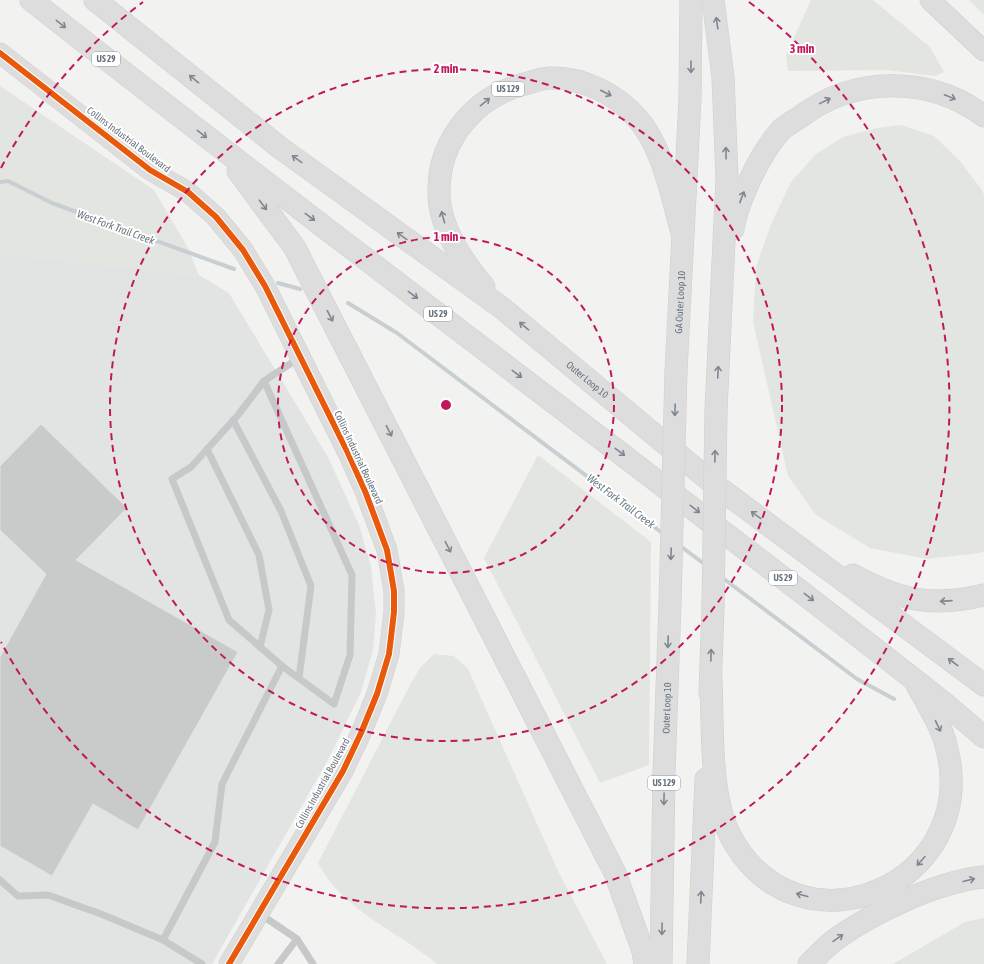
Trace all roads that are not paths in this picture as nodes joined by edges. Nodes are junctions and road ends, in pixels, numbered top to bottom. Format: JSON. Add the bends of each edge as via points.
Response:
{"nodes":[{"id":1,"x":31,"y":0,"type":"edge"},
{"id":2,"x":96,"y":0,"type":"edge"},
{"id":3,"x":691,"y":0,"type":"edge"},
{"id":4,"x":713,"y":0,"type":"edge"},
{"id":5,"x":930,"y":0,"type":"edge"},
{"id":6,"x":984,"y":51,"type":"edge"},
{"id":7,"x":0,"y":53,"type":"edge"},
{"id":8,"x":984,"y":116,"type":"edge"},
{"id":9,"x":223,"y":151,"type":"junction"},
{"id":10,"x":682,"y":232,"type":"junction"},
{"id":11,"x":721,"y":304,"type":"junction"},
{"id":12,"x":502,"y":308,"type":"junction"},
{"id":13,"x":300,"y":358,"type":"junction"},
{"id":14,"x":676,"y":371,"type":"joint"},
{"id":15,"x":264,"y":381,"type":"junction"},
{"id":16,"x":234,"y":420,"type":"junction"},
{"id":17,"x":207,"y":449,"type":"junction"},
{"id":18,"x":788,"y":538,"type":"junction"},
{"id":19,"x":984,"y":595,"type":"edge"},
{"id":20,"x":260,"y":647,"type":"junction"},
{"id":21,"x":282,"y":666,"type":"junction"},
{"id":22,"x":298,"y":678,"type":"junction"},
{"id":23,"x":711,"y":679,"type":"junction"},
{"id":24,"x":914,"y":679,"type":"junction"},
{"id":25,"x":984,"y":685,"type":"edge"},
{"id":26,"x":984,"y":737,"type":"edge"},
{"id":27,"x":984,"y":877,"type":"edge"},
{"id":28,"x":0,"y":880,"type":"edge"},
{"id":29,"x":259,"y":913,"type":"junction"},
{"id":30,"x":163,"y":940,"type":"junction"},
{"id":31,"x":297,"y":940,"type":"junction"},
{"id":32,"x":202,"y":964,"type":"edge"},
{"id":33,"x":229,"y":964,"type":"edge"},
{"id":34,"x":278,"y":964,"type":"edge"},
{"id":35,"x":313,"y":964,"type":"edge"},
{"id":36,"x":645,"y":964,"type":"edge"},
{"id":37,"x":661,"y":964,"type":"edge"},
{"id":38,"x":698,"y":964,"type":"edge"},
{"id":39,"x":809,"y":964,"type":"edge"}],
"edges":[{"from":1,"to":9,"type":"highway","number":"US 29","one_way":true},
{"from":12,"to":2,"type":"highway","one_way":true,"via":[[279,147]]},
{"from":3,"to":10,"type":"highway","name":"GA Outer Loop 10","one_way":true,"via":[[690,99]]},
{"from":11,"to":4,"type":"highway","one_way":true,"via":[[727,178],[723,77]]},
{"from":5,"to":6,"type":"street"},
{"from":7,"to":13,"type":"street","name":"Collins Industrial Boulevard","via":[[150,170],[188,192],[216,218],[255,267]]},
{"from":11,"to":8,"type":"highway","one_way":true,"via":[[734,220],[751,176],[771,142],[784,128],[810,109],[857,89],[897,85],[935,91],[972,107]]},
{"from":9,"to":24,"type":"highway","number":"US 29","one_way":true,"via":[[653,477]]},
{"from":9,"to":36,"type":"highway","one_way":true,"via":[[295,248],[615,873],[643,951]]},
{"from":12,"to":10,"type":"highway","number":"US 129","one_way":true,"via":[[469,268],[452,240],[443,218],[439,193],[442,163],[454,134],[472,112],[492,96],[514,86],[551,77],[576,80],[609,93],[637,118],[656,147]]},
{"from":10,"to":14,"type":"highway","name":"GA Outer Loop 10","number":"US 129"},
{"from":23,"to":11,"type":"highway","one_way":true,"bridge":true,"via":[[716,410]]},
{"from":18,"to":12,"type":"highway","name":"Outer Loop 10","one_way":true,"via":[[714,485]]},
{"from":13,"to":15,"type":"lane"},
{"from":13,"to":29,"type":"street","name":"Collins Industrial Boulevard","via":[[348,453],[380,530],[391,570],[394,619],[389,654],[377,694],[361,733],[343,771]]},
{"from":14,"to":37,"type":"highway","name":"Outer Loop 10","number":"US 129","one_way":true,"bridge":true},
{"from":15,"to":16,"type":"lane"},
{"from":15,"to":22,"type":"lane","via":[[352,575],[350,655],[334,704]]},
{"from":16,"to":17,"type":"lane"},
{"from":16,"to":22,"type":"lane","via":[[281,511],[311,586]]},
{"from":17,"to":20,"type":"lane","via":[[259,555],[269,610]]},
{"from":17,"to":20,"type":"lane","via":[[191,467],[172,479],[229,620]]},
{"from":19,"to":18,"type":"highway","one_way":true,"via":[[941,602],[916,600],[892,594]]},
{"from":25,"to":18,"type":"highway","name":"Outer Loop 10","one_way":true},
{"from":20,"to":21,"type":"lane"},
{"from":21,"to":22,"type":"lane"},
{"from":21,"to":30,"type":"lane","via":[[222,784],[215,842]]},
{"from":24,"to":23,"type":"highway","one_way":true,"via":[[946,745],[950,776],[950,796],[946,815],[933,845],[922,861],[910,872],[881,890],[857,898],[837,900],[799,895],[778,886],[761,875],[731,837],[716,789]]},
{"from":38,"to":23,"type":"highway","one_way":true},
{"from":24,"to":26,"type":"highway","number":"US 29"},
{"from":39,"to":27,"type":"highway","one_way":true,"via":[[836,939],[884,911],[942,887]]},
{"from":28,"to":30,"type":"lane","via":[[18,896],[48,896],[101,914]]},
{"from":29,"to":31,"type":"lane"},
{"from":29,"to":33,"type":"street","name":"Collins Industrial Boulevard"},
{"from":30,"to":32,"type":"lane"},
{"from":31,"to":34,"type":"lane"},
{"from":31,"to":35,"type":"lane"}]}
